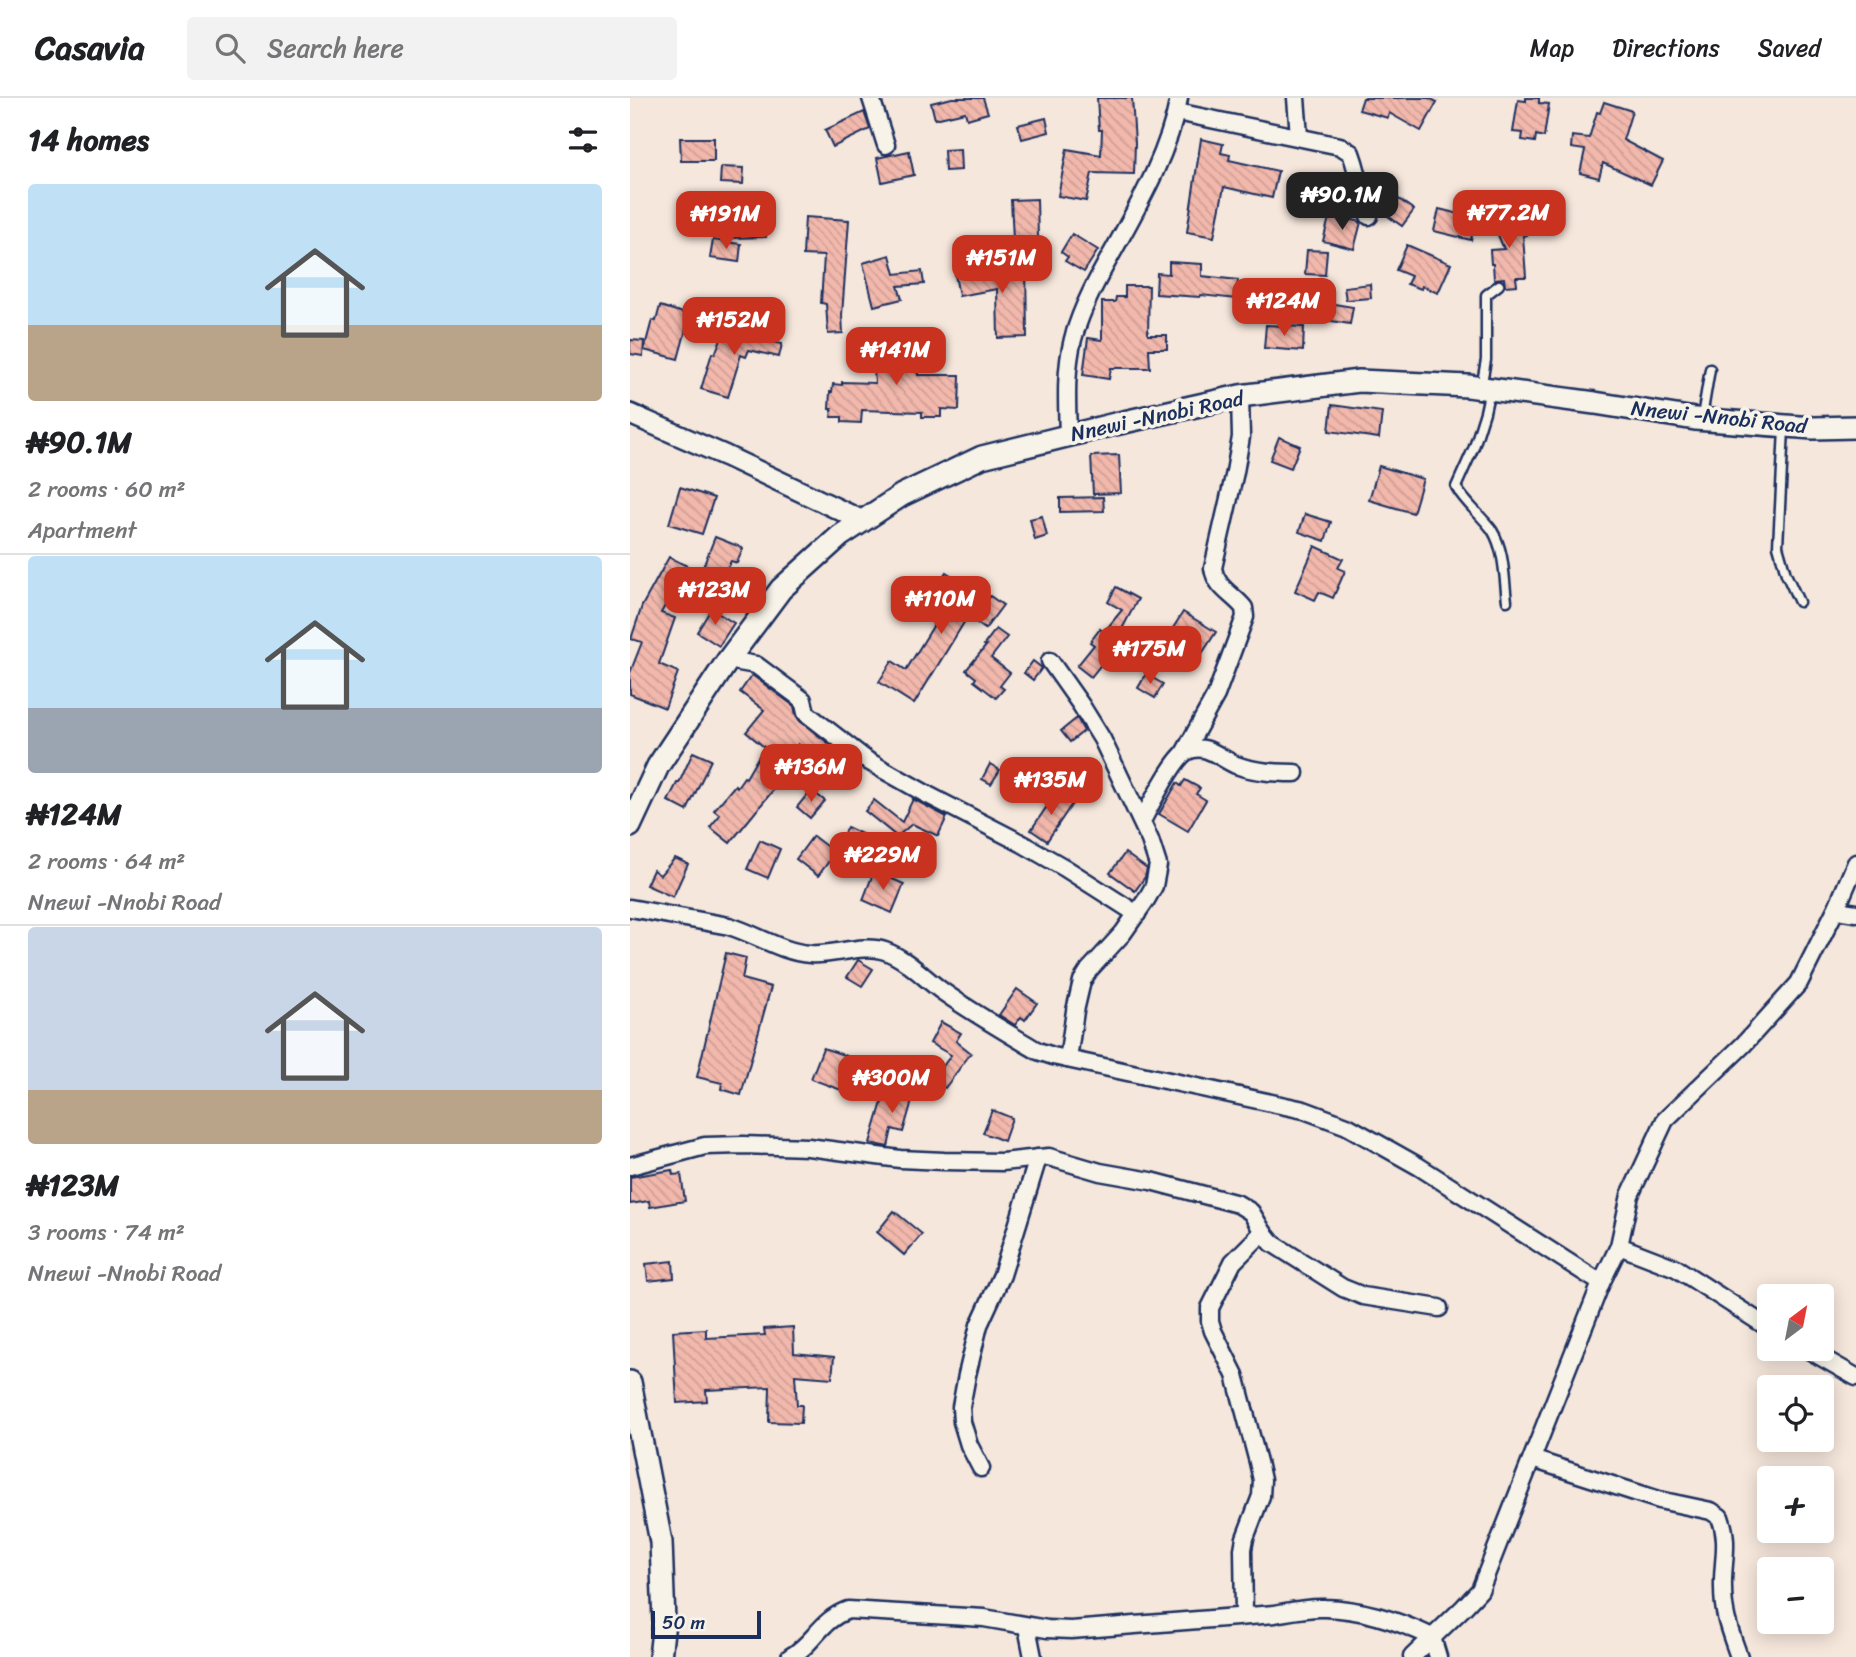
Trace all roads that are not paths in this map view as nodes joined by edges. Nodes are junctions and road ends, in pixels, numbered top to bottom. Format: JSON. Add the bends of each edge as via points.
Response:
{"nodes":[{"id":1,"x":871,"y":98,"type":"edge"},
{"id":2,"x":1296,"y":98,"type":"edge"},
{"id":3,"x":1178,"y":105,"type":"edge"},
{"id":4,"x":1299,"y":136,"type":"junction"},
{"id":5,"x":886,"y":145,"type":"dead end"},
{"id":6,"x":1369,"y":216,"type":"dead end"},
{"id":7,"x":1499,"y":285,"type":"dead end"},
{"id":8,"x":1710,"y":369,"type":"dead end"},
{"id":9,"x":1485,"y":388,"type":"junction"},
{"id":10,"x":1240,"y":397,"type":"junction"},
{"id":11,"x":630,"y":414,"type":"edge"},
{"id":12,"x":1701,"y":420,"type":"junction"},
{"id":13,"x":1784,"y":426,"type":"junction"},
{"id":14,"x":1856,"y":427,"type":"edge"},
{"id":15,"x":1068,"y":435,"type":"junction"},
{"id":16,"x":863,"y":521,"type":"junction"},
{"id":17,"x":1507,"y":601,"type":"dead end"},
{"id":18,"x":1799,"y":603,"type":"dead end"},
{"id":19,"x":728,"y":660,"type":"junction"},
{"id":20,"x":1050,"y":661,"type":"dead end"},
{"id":21,"x":1184,"y":753,"type":"junction"},
{"id":22,"x":1295,"y":773,"type":"dead end"},
{"id":23,"x":1142,"y":821,"type":"junction"},
{"id":24,"x":630,"y":826,"type":"edge"},
{"id":25,"x":1856,"y":863,"type":"edge"},
{"id":26,"x":1838,"y":905,"type":"junction"},
{"id":27,"x":630,"y":908,"type":"edge"},
{"id":28,"x":1856,"y":913,"type":"edge"},
{"id":29,"x":1137,"y":914,"type":"junction"},
{"id":30,"x":1068,"y":1059,"type":"junction"},
{"id":31,"x":1038,"y":1158,"type":"junction"},
{"id":32,"x":630,"y":1166,"type":"edge"},
{"id":33,"x":1263,"y":1232,"type":"junction"},
{"id":34,"x":1619,"y":1246,"type":"junction"},
{"id":35,"x":1601,"y":1283,"type":"junction"},
{"id":36,"x":1440,"y":1308,"type":"dead end"},
{"id":37,"x":1757,"y":1320,"type":"edge"},
{"id":38,"x":1830,"y":1362,"type":"edge"},
{"id":39,"x":1856,"y":1377,"type":"edge"},
{"id":40,"x":630,"y":1382,"type":"edge"},
{"id":41,"x":1532,"y":1459,"type":"junction"},
{"id":42,"x":981,"y":1468,"type":"dead end"},
{"id":43,"x":1244,"y":1615,"type":"junction"},
{"id":44,"x":1027,"y":1627,"type":"junction"},
{"id":45,"x":1432,"y":1637,"type":"junction"},
{"id":46,"x":660,"y":1657,"type":"edge"},
{"id":47,"x":790,"y":1657,"type":"edge"},
{"id":48,"x":1033,"y":1657,"type":"edge"},
{"id":49,"x":1412,"y":1657,"type":"edge"},
{"id":50,"x":1438,"y":1657,"type":"edge"},
{"id":51,"x":1740,"y":1657,"type":"edge"}],
"edges":[{"from":1,"to":5,"type":"street"},
{"from":2,"to":4,"type":"street"},
{"from":3,"to":4,"type":"street"},
{"from":3,"to":15,"type":"street","via":[[1155,171],[1090,294],[1073,338],[1067,370]]},
{"from":4,"to":6,"type":"street","via":[[1351,153]]},
{"from":7,"to":9,"type":"lane","via":[[1486,295]]},
{"from":8,"to":12,"type":"lane"},
{"from":9,"to":10,"type":"main road","name":"Nnewi -Nnobi Road","via":[[1359,381]]},
{"from":9,"to":12,"type":"main road","name":"Nnewi -Nnobi Road"},
{"from":9,"to":17,"type":"lane","via":[[1485,412],[1456,487],[1493,532],[1502,554]]},
{"from":10,"to":15,"type":"main road","name":"Nnewi -Nnobi Road"},
{"from":10,"to":21,"type":"street","via":[[1241,438],[1213,568],[1214,578],[1244,608],[1245,617],[1216,695]]},
{"from":11,"to":16,"type":"street"},
{"from":12,"to":13,"type":"main road","name":"Nnewi -Nnobi Road"},
{"from":13,"to":14,"type":"main road","name":"Nnewi -Nnobi Road"},
{"from":13,"to":18,"type":"lane","via":[[1778,546]]},
{"from":15,"to":16,"type":"main road","name":"Nnewi -Nnobi Road","via":[[982,457],[902,495]]},
{"from":16,"to":19,"type":"main road","name":"Nnewi -Nnobi Road","via":[[781,589]]},
{"from":19,"to":24,"type":"main road","name":"Nnewi -Nnobi Road","via":[[658,766]]},
{"from":19,"to":29,"type":"street","via":[[757,665],[803,700],[806,713],[868,761],[1044,856]]},
{"from":20,"to":23,"type":"street","via":[[1102,739]]},
{"from":21,"to":22,"type":"street","via":[[1204,748],[1235,765]]},
{"from":21,"to":23,"type":"street"},
{"from":23,"to":29,"type":"street","via":[[1158,865],[1154,886]]},
{"from":25,"to":26,"type":"street"},
{"from":26,"to":28,"type":"street"},
{"from":26,"to":34,"type":"street","via":[[1799,983],[1665,1120],[1630,1195]]},
{"from":27,"to":30,"type":"street","via":[[729,926],[811,954],[883,949],[1038,1051]]},
{"from":29,"to":30,"type":"street","via":[[1082,981]]},
{"from":30,"to":35,"type":"street","via":[[1304,1110],[1347,1126]]},
{"from":31,"to":32,"type":"street","via":[[944,1161],[743,1145],[705,1146]]},
{"from":31,"to":33,"type":"street","via":[[1238,1204],[1251,1212]]},
{"from":31,"to":42,"type":"street","via":[[1002,1276],[979,1325],[967,1375],[962,1422]]},
{"from":33,"to":36,"type":"street","via":[[1343,1288],[1363,1296]]},
{"from":33,"to":43,"type":"street","via":[[1233,1262],[1210,1308],[1213,1331],[1235,1375],[1262,1480],[1243,1549]]},
{"from":34,"to":35,"type":"street"},
{"from":34,"to":37,"type":"street","via":[[1676,1268]]},
{"from":35,"to":41,"type":"street"},
{"from":38,"to":39,"type":"street"},
{"from":40,"to":46,"type":"main road","via":[[661,1542],[664,1622]]},
{"from":41,"to":45,"type":"street","via":[[1480,1590]]},
{"from":41,"to":51,"type":"street","via":[[1720,1517],[1726,1537],[1725,1617]]},
{"from":43,"to":44,"type":"street","via":[[1071,1630]]},
{"from":43,"to":45,"type":"street","via":[[1325,1608],[1351,1611]]},
{"from":44,"to":47,"type":"street","via":[[984,1618],[848,1610],[828,1619]]},
{"from":44,"to":48,"type":"street"},
{"from":45,"to":49,"type":"street"},
{"from":45,"to":50,"type":"street"}]}
